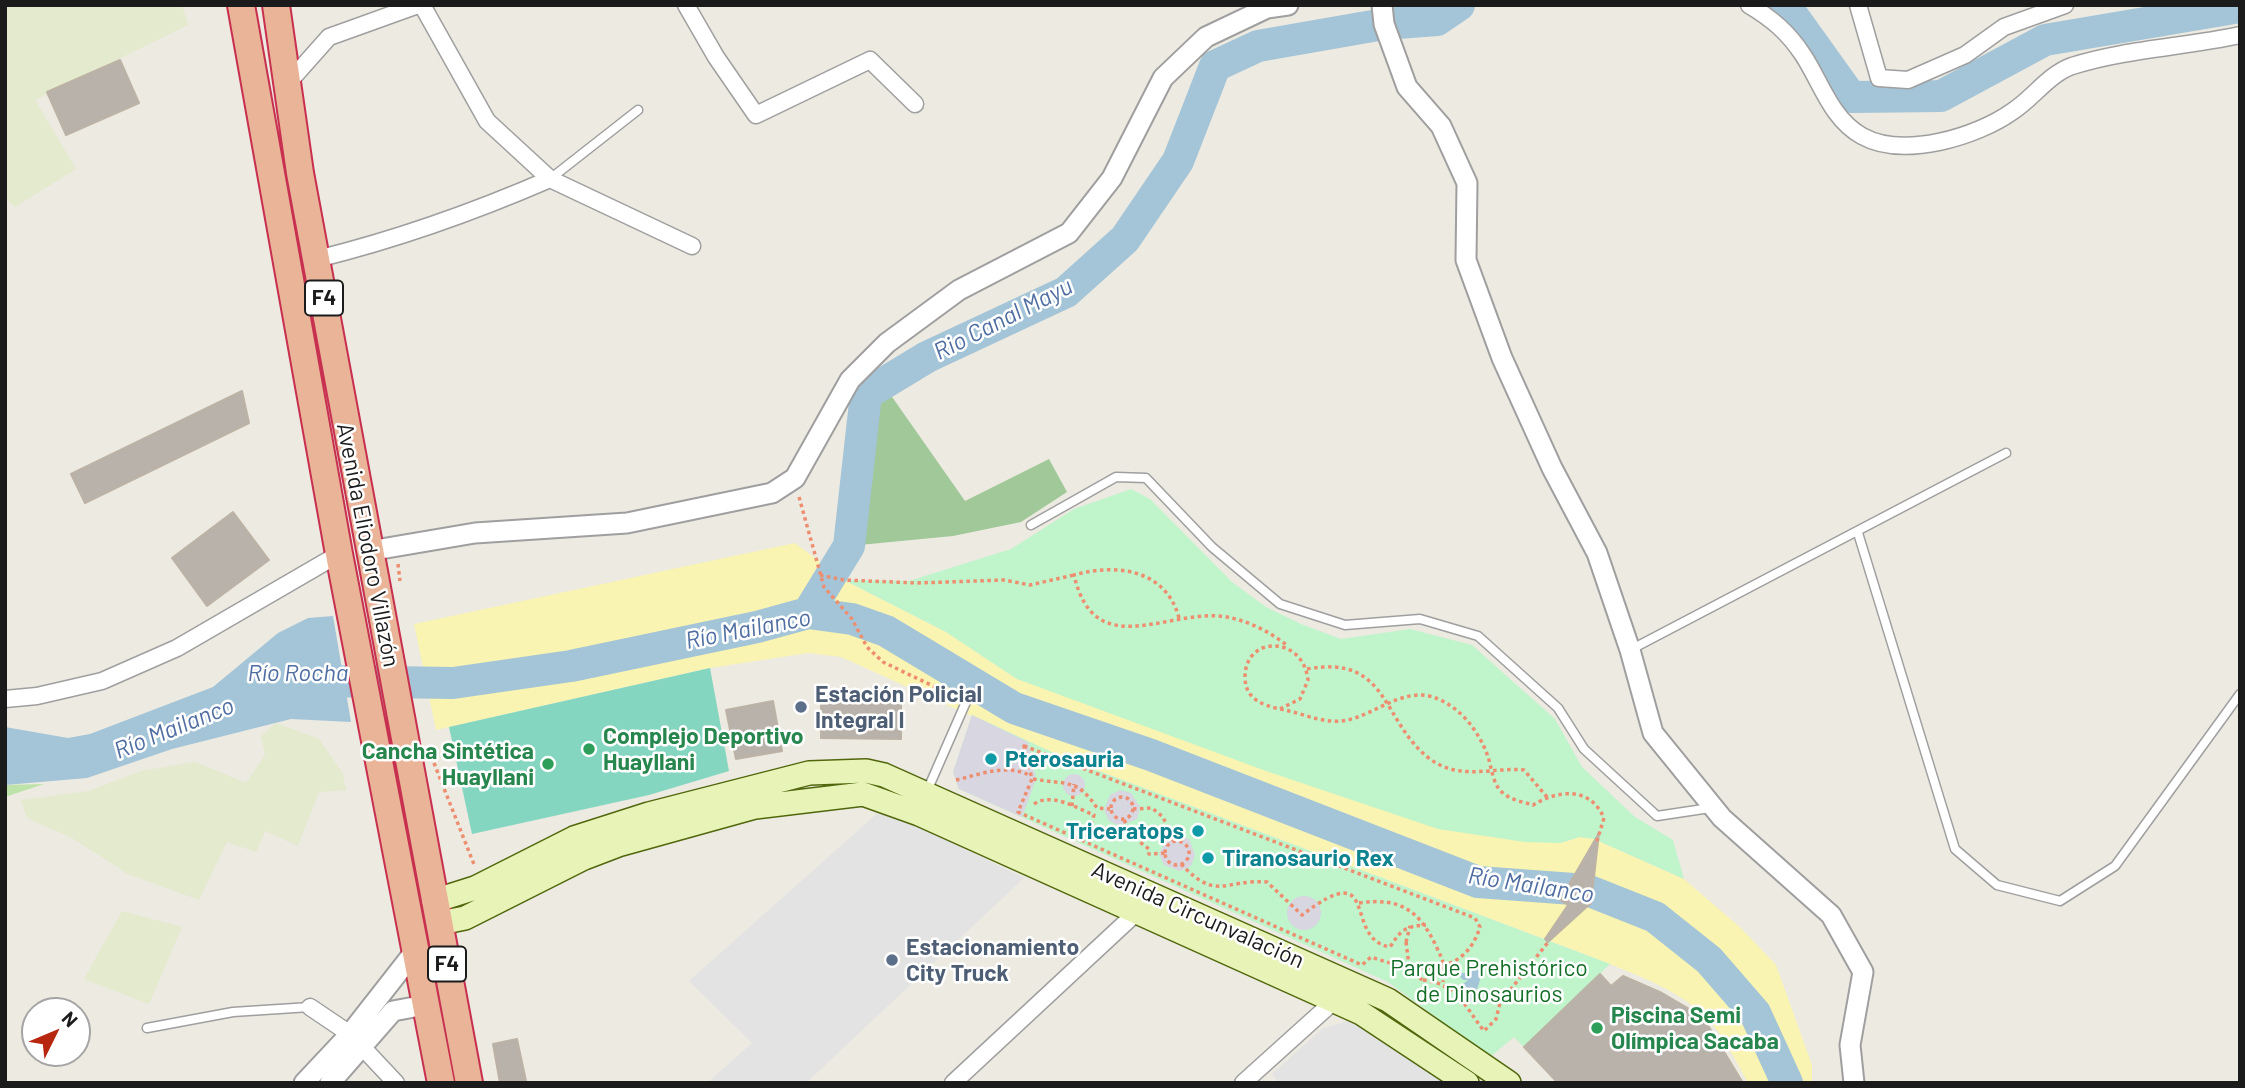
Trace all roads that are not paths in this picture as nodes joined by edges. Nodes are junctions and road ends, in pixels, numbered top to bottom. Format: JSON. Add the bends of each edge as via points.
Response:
{"nodes":[{"id":1,"x":229,"y":5,"type":"edge"},
{"id":2,"x":241,"y":5,"type":"edge"},
{"id":3,"x":251,"y":5,"type":"edge"},
{"id":4,"x":276,"y":5,"type":"edge"},
{"id":5,"x":420,"y":5,"type":"edge"},
{"id":6,"x":686,"y":5,"type":"edge"},
{"id":7,"x":1288,"y":5,"type":"edge"},
{"id":8,"x":1382,"y":5,"type":"edge"},
{"id":9,"x":1749,"y":5,"type":"edge"},
{"id":10,"x":1858,"y":5,"type":"edge"},
{"id":11,"x":2065,"y":5,"type":"edge"},
{"id":12,"x":2240,"y":35,"type":"edge"},
{"id":13,"x":289,"y":82,"type":"junction"},
{"id":14,"x":915,"y":104,"type":"dead end"},
{"id":15,"x":638,"y":110,"type":"dead end"},
{"id":16,"x":271,"y":177,"type":"junction"},
{"id":17,"x":550,"y":179,"type":"junction"},
{"id":18,"x":692,"y":246,"type":"dead end"},
{"id":19,"x":317,"y":259,"type":"junction"},
{"id":20,"x":2006,"y":453,"type":"dead end"},
{"id":21,"x":1031,"y":526,"type":"dead end"},
{"id":22,"x":1858,"y":533,"type":"junction"},
{"id":23,"x":369,"y":551,"type":"junction"},
{"id":24,"x":339,"y":554,"type":"junction"},
{"id":25,"x":1630,"y":650,"type":"junction"},
{"id":26,"x":2240,"y":694,"type":"edge"},
{"id":27,"x":5,"y":699,"type":"edge"},
{"id":28,"x":966,"y":702,"type":"road end"},
{"id":29,"x":815,"y":773,"type":"junction"},
{"id":30,"x":818,"y":798,"type":"junction"},
{"id":31,"x":922,"y":804,"type":"junction"},
{"id":32,"x":1713,"y":807,"type":"junction"},
{"id":33,"x":437,"y":912,"type":"junction"},
{"id":34,"x":1137,"y":912,"type":"junction"},
{"id":35,"x":415,"y":951,"type":"junction"},
{"id":36,"x":1343,"y":979,"type":"junction"},
{"id":37,"x":1334,"y":1001,"type":"junction"},
{"id":38,"x":425,"y":1005,"type":"junction"},
{"id":39,"x":310,"y":1007,"type":"joint"},
{"id":40,"x":147,"y":1028,"type":"dead end"},
{"id":41,"x":356,"y":1040,"type":"junction"},
{"id":42,"x":1498,"y":1080,"type":"edge"},
{"id":43,"x":304,"y":1083,"type":"edge"},
{"id":44,"x":330,"y":1083,"type":"edge"},
{"id":45,"x":396,"y":1083,"type":"edge"},
{"id":46,"x":441,"y":1083,"type":"edge"},
{"id":47,"x":469,"y":1083,"type":"edge"},
{"id":48,"x":953,"y":1083,"type":"edge"},
{"id":49,"x":1243,"y":1083,"type":"edge"},
{"id":50,"x":1467,"y":1083,"type":"edge"},
{"id":51,"x":1854,"y":1083,"type":"edge"}],
"edges":[{"from":1,"to":16,"type":"highway","name":"Avenida Eliodoro Villazón","number":"F4"},
{"from":2,"to":16,"type":"highway","name":"Avenida Eliodoro Villazón","number":"F4"},
{"from":3,"to":16,"type":"highway","name":"Avenida Eliodoro Villazón","number":"F4","via":[[267,104]]},
{"from":4,"to":13,"type":"highway","name":"Avenida Eliodoro Villazón","number":"F4"},
{"from":5,"to":13,"type":"street","via":[[329,37]]},
{"from":5,"to":17,"type":"street","via":[[487,121]]},
{"from":6,"to":14,"type":"street","via":[[756,115],[870,60]]},
{"from":7,"to":23,"type":"street","via":[[1267,8],[1197,45],[1163,78],[1112,178],[1069,233],[959,290],[887,342],[850,380],[795,478],[772,493],[627,523],[475,533]]},
{"from":8,"to":25,"type":"street","via":[[1384,24],[1407,88],[1441,126],[1467,183],[1466,260],[1507,370],[1597,553]]},
{"from":9,"to":12,"type":"street","via":[[1775,20],[1803,54],[1832,108],[1861,136],[1899,147],[1952,140],[2012,112],[2069,67]]},
{"from":10,"to":11,"type":"street","via":[[1879,78],[1908,80],[1965,55],[2004,27]]},
{"from":13,"to":19,"type":"highway","name":"Avenida Eliodoro Villazón","number":"F4"},
{"from":15,"to":17,"type":"lane"},
{"from":16,"to":24,"type":"highway","name":"Avenida Eliodoro Villazón","number":"F4"},
{"from":17,"to":18,"type":"street"},
{"from":17,"to":19,"type":"street","via":[[464,216]]},
{"from":19,"to":23,"type":"highway","name":"Avenida Eliodoro Villazón","number":"F4"},
{"from":20,"to":22,"type":"lane"},
{"from":21,"to":32,"type":"lane","via":[[1116,477],[1146,478],[1212,547],[1280,604],[1345,625],[1420,618],[1478,636],[1558,708],[1584,749],[1657,817]]},
{"from":22,"to":25,"type":"lane"},
{"from":22,"to":26,"type":"lane","via":[[1955,849],[1997,885],[2060,901],[2115,866]]},
{"from":23,"to":33,"type":"highway","name":"Avenida Eliodoro Villazón","number":"F4","via":[[388,587]]},
{"from":24,"to":27,"type":"street","via":[[177,648],[102,681]]},
{"from":24,"to":35,"type":"highway","name":"Avenida Eliodoro Villazón","number":"F4"},
{"from":25,"to":32,"type":"street","via":[[1653,733]]},
{"from":28,"to":31,"type":"lane"},
{"from":29,"to":30,"type":"street"},
{"from":29,"to":31,"type":"main road","name":"Avenida Circunvalación","via":[[866,771]]},
{"from":29,"to":33,"type":"main road","name":"Avenida Circunvalación","via":[[574,838]]},
{"from":30,"to":31,"type":"main road","name":"Avenida Circunvalación","via":[[863,794]]},
{"from":30,"to":33,"type":"main road","name":"Avenida Circunvalación","via":[[755,807],[618,845],[465,918]]},
{"from":31,"to":34,"type":"main road","name":"Avenida Circunvalación"},
{"from":31,"to":36,"type":"main road","name":"Avenida Circunvalación"},
{"from":32,"to":51,"type":"street","via":[[1831,915],[1863,972],[1850,1045]]},
{"from":33,"to":47,"type":"highway","name":"Avenida Eliodoro Villazón","number":"F4"},
{"from":34,"to":37,"type":"main road","name":"Avenida Circunvalación"},
{"from":34,"to":48,"type":"street"},
{"from":35,"to":38,"type":"highway","name":"Avenida Eliodoro Villazón","number":"F4"},
{"from":35,"to":41,"type":"street"},
{"from":36,"to":37,"type":"street"},
{"from":36,"to":42,"type":"main road","name":"Avenida Circunvalación","via":[[1388,1000]]},
{"from":37,"to":49,"type":"street"},
{"from":37,"to":50,"type":"main road","name":"Avenida Circunvalación","via":[[1361,1013]]},
{"from":38,"to":41,"type":"street","via":[[393,1011]]},
{"from":38,"to":46,"type":"highway","name":"Avenida Eliodoro Villazón","number":"F4"},
{"from":39,"to":40,"type":"lane","via":[[233,1012]]},
{"from":39,"to":41,"type":"street"},
{"from":41,"to":43,"type":"street"},
{"from":41,"to":44,"type":"street"},
{"from":41,"to":45,"type":"street"}]}
